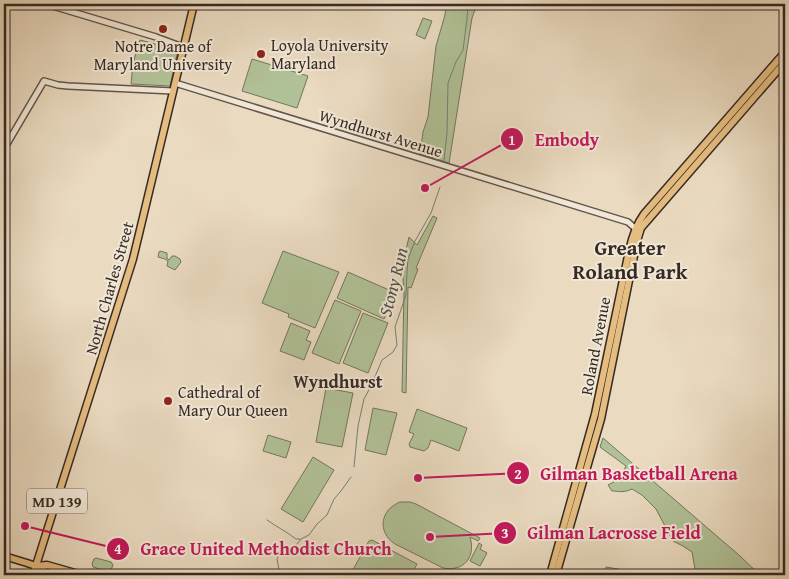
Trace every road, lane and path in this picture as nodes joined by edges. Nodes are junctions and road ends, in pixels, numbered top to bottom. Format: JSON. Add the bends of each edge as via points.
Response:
{"nodes":[{"id":1,"x":46,"y":4,"type":"edge"},
{"id":2,"x":194,"y":4,"type":"edge"},
{"id":3,"x":183,"y":47,"type":"junction"},
{"id":4,"x":785,"y":52,"type":"edge"},
{"id":5,"x":785,"y":62,"type":"edge"},
{"id":6,"x":175,"y":83,"type":"junction"},
{"id":7,"x":173,"y":91,"type":"junction"},
{"id":8,"x":4,"y":149,"type":"edge"},
{"id":9,"x":637,"y":230,"type":"junction"},
{"id":10,"x":4,"y":556,"type":"edge"},
{"id":11,"x":36,"y":566,"type":"junction"},
{"id":12,"x":34,"y":575,"type":"edge"},
{"id":13,"x":57,"y":575,"type":"edge"},
{"id":14,"x":82,"y":575,"type":"edge"},
{"id":15,"x":550,"y":575,"type":"edge"},
{"id":16,"x":556,"y":575,"type":"edge"}],
"edges":[{"from":1,"to":3,"type":"street"},
{"from":2,"to":3,"type":"main road","name":"North Charles Street"},
{"from":3,"to":6,"type":"main road","name":"North Charles Street"},
{"from":4,"to":9,"type":"main road","name":"Roland Avenue","via":[[644,214]]},
{"from":5,"to":9,"type":"main road","name":"Roland Avenue"},
{"from":6,"to":7,"type":"main road","name":"North Charles Street"},
{"from":6,"to":9,"type":"street","name":"Wyndhurst Avenue","via":[[628,222]]},
{"from":7,"to":8,"type":"street","via":[[68,86],[44,81]]},
{"from":7,"to":11,"type":"main road","name":"North Charles Street","number":"MD 139","via":[[135,253]]},
{"from":9,"to":15,"type":"main road","name":"Roland Avenue","via":[[628,251],[595,414]]},
{"from":9,"to":16,"type":"main road","name":"Roland Avenue","via":[[601,419]]},
{"from":10,"to":11,"type":"main road"},
{"from":11,"to":12,"type":"main road","name":"North Charles Street","number":"MD 139"},
{"from":11,"to":13,"type":"main road"},
{"from":11,"to":14,"type":"main road","via":[[47,565]]}]}
